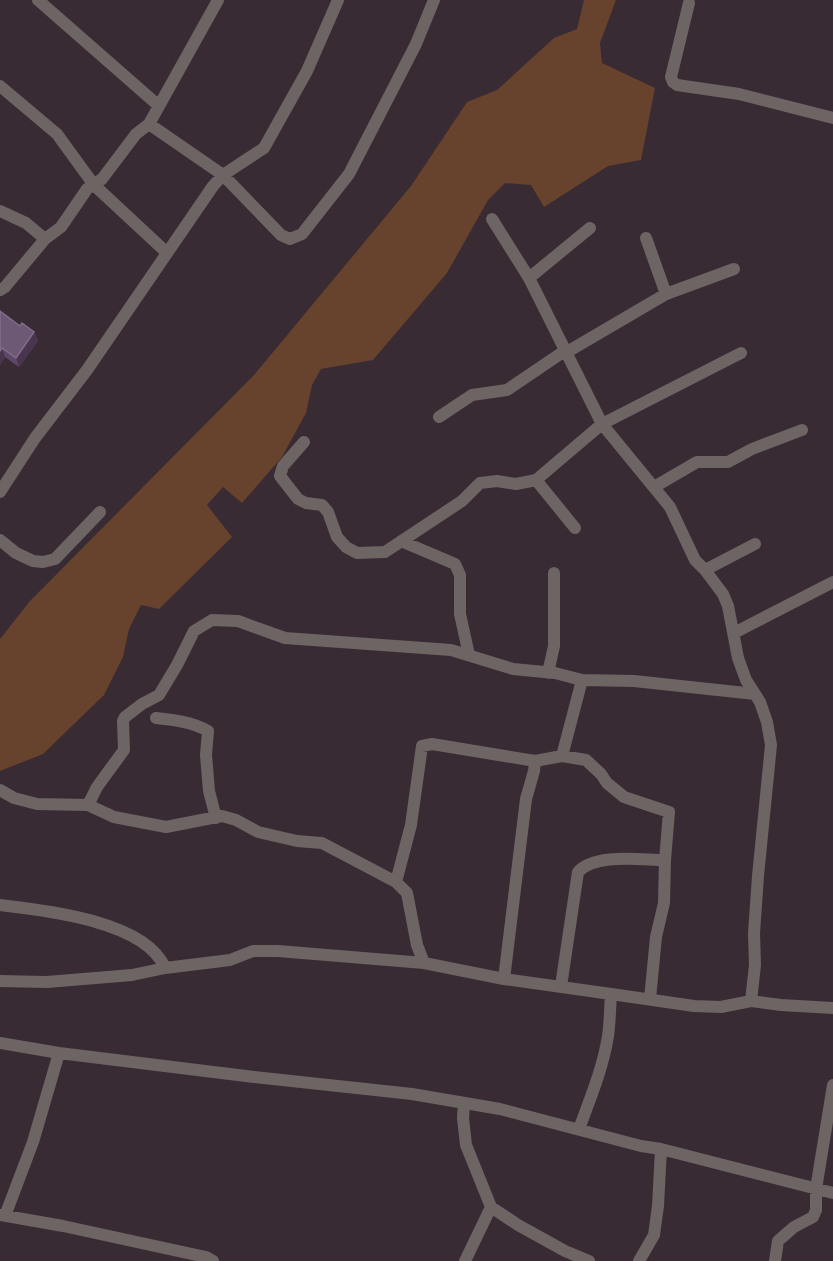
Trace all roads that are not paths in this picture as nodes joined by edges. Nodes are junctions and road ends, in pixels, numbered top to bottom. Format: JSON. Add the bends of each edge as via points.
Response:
{"nodes":[{"id":1,"x":38,"y":0,"type":"edge"},
{"id":2,"x":218,"y":0,"type":"edge"},
{"id":3,"x":338,"y":0,"type":"edge"},
{"id":4,"x":434,"y":0,"type":"edge"},
{"id":5,"x":690,"y":3,"type":"dead end"},
{"id":6,"x":0,"y":86,"type":"edge"},
{"id":7,"x":159,"y":106,"type":"junction"},
{"id":8,"x":833,"y":117,"type":"edge"},
{"id":9,"x":149,"y":124,"type":"junction"},
{"id":10,"x":223,"y":176,"type":"junction"},
{"id":11,"x":94,"y":184,"type":"junction"},
{"id":12,"x":0,"y":211,"type":"edge"},
{"id":13,"x":492,"y":219,"type":"dead end"},
{"id":14,"x":590,"y":228,"type":"dead end"},
{"id":15,"x":646,"y":238,"type":"dead end"},
{"id":16,"x":45,"y":239,"type":"junction"},
{"id":17,"x":166,"y":252,"type":"junction"},
{"id":18,"x":734,"y":269,"type":"dead end"},
{"id":19,"x":529,"y":278,"type":"junction"},
{"id":20,"x":0,"y":290,"type":"edge"},
{"id":21,"x":666,"y":294,"type":"junction"},
{"id":22,"x":566,"y":351,"type":"junction"},
{"id":23,"x":741,"y":353,"type":"dead end"},
{"id":24,"x":439,"y":417,"type":"dead end"},
{"id":25,"x":602,"y":424,"type":"junction"},
{"id":26,"x":802,"y":430,"type":"dead end"},
{"id":27,"x":304,"y":442,"type":"dead end"},
{"id":28,"x":536,"y":480,"type":"junction"},
{"id":29,"x":654,"y":487,"type":"junction"},
{"id":30,"x":0,"y":492,"type":"edge"},
{"id":31,"x":100,"y":512,"type":"dead end"},
{"id":32,"x":575,"y":528,"type":"dead end"},
{"id":33,"x":0,"y":540,"type":"edge"},
{"id":34,"x":401,"y":542,"type":"junction"},
{"id":35,"x":754,"y":544,"type":"dead end"},
{"id":36,"x":705,"y":570,"type":"junction"},
{"id":37,"x":554,"y":573,"type":"dead end"},
{"id":38,"x":833,"y":582,"type":"edge"},
{"id":39,"x":734,"y":633,"type":"junction"},
{"id":40,"x":469,"y":656,"type":"junction"},
{"id":41,"x":548,"y":673,"type":"junction"},
{"id":42,"x":582,"y":680,"type":"junction"},
{"id":43,"x":755,"y":694,"type":"junction"},
{"id":44,"x":156,"y":718,"type":"dead end"},
{"id":45,"x":562,"y":756,"type":"junction"},
{"id":46,"x":535,"y":761,"type":"junction"},
{"id":47,"x":0,"y":790,"type":"edge"},
{"id":48,"x":88,"y":805,"type":"junction"},
{"id":49,"x":216,"y":818,"type":"junction"},
{"id":50,"x":665,"y":860,"type":"junction"},
{"id":51,"x":396,"y":882,"type":"junction"},
{"id":52,"x":0,"y":905,"type":"edge"},
{"id":53,"x":424,"y":963,"type":"junction"},
{"id":54,"x":165,"y":968,"type":"junction"},
{"id":55,"x":504,"y":979,"type":"junction"},
{"id":56,"x":0,"y":981,"type":"edge"},
{"id":57,"x":561,"y":986,"type":"junction"},
{"id":58,"x":611,"y":994,"type":"junction"},
{"id":59,"x":650,"y":999,"type":"junction"},
{"id":60,"x":751,"y":1001,"type":"junction"},
{"id":61,"x":833,"y":1008,"type":"edge"},
{"id":62,"x":0,"y":1043,"type":"edge"},
{"id":63,"x":59,"y":1053,"type":"junction"},
{"id":64,"x":833,"y":1085,"type":"edge"},
{"id":65,"x":464,"y":1103,"type":"junction"},
{"id":66,"x":579,"y":1129,"type":"junction"},
{"id":67,"x":661,"y":1149,"type":"junction"},
{"id":68,"x":816,"y":1189,"type":"junction"},
{"id":69,"x":833,"y":1193,"type":"edge"},
{"id":70,"x":491,"y":1207,"type":"junction"},
{"id":71,"x":3,"y":1216,"type":"edge"},
{"id":72,"x":213,"y":1261,"type":"edge"},
{"id":73,"x":465,"y":1261,"type":"edge"},
{"id":74,"x":589,"y":1261,"type":"edge"},
{"id":75,"x":639,"y":1261,"type":"edge"},
{"id":76,"x":775,"y":1261,"type":"edge"}],
"edges":[{"from":1,"to":7,"type":"street"},
{"from":2,"to":7,"type":"street"},
{"from":3,"to":10,"type":"street","via":[[307,71],[264,148]]},
{"from":4,"to":10,"type":"street","via":[[416,44],[349,174],[302,234],[290,239],[281,235]]},
{"from":5,"to":8,"type":"street","via":[[671,76],[677,85],[739,94]]},
{"from":6,"to":11,"type":"street","via":[[57,134]]},
{"from":7,"to":9,"type":"street"},
{"from":9,"to":10,"type":"street"},
{"from":9,"to":11,"type":"street"},
{"from":10,"to":17,"type":"street"},
{"from":11,"to":16,"type":"street","via":[[61,227]]},
{"from":11,"to":17,"type":"street"},
{"from":12,"to":16,"type":"street","via":[[26,222]]},
{"from":13,"to":19,"type":"street"},
{"from":14,"to":19,"type":"street"},
{"from":15,"to":21,"type":"street"},
{"from":16,"to":20,"type":"street"},
{"from":17,"to":30,"type":"street"},
{"from":18,"to":21,"type":"street"},
{"from":19,"to":22,"type":"street"},
{"from":21,"to":22,"type":"street"},
{"from":22,"to":24,"type":"street","via":[[507,390],[471,395]]},
{"from":22,"to":25,"type":"street"},
{"from":23,"to":25,"type":"street"},
{"from":25,"to":28,"type":"street"},
{"from":25,"to":29,"type":"street"},
{"from":26,"to":29,"type":"street","via":[[728,462],[697,462]]},
{"from":27,"to":34,"type":"street","via":[[283,466],[280,476],[298,499],[322,506],[337,537],[357,553],[385,552]]},
{"from":28,"to":32,"type":"street"},
{"from":28,"to":34,"type":"street","via":[[480,483],[462,501]]},
{"from":29,"to":36,"type":"street","via":[[677,520],[695,560]]},
{"from":31,"to":33,"type":"street","via":[[55,559],[33,561]]},
{"from":34,"to":40,"type":"street","via":[[455,564],[460,575],[460,614]]},
{"from":35,"to":36,"type":"street"},
{"from":36,"to":39,"type":"street","via":[[723,594]]},
{"from":37,"to":41,"type":"street","via":[[554,646]]},
{"from":38,"to":39,"type":"street"},
{"from":39,"to":43,"type":"street","via":[[738,658]]},
{"from":40,"to":41,"type":"street","via":[[513,669]]},
{"from":40,"to":48,"type":"street","via":[[451,650],[285,638],[238,621],[212,620],[194,631],[159,695],[125,717],[123,750]]},
{"from":41,"to":42,"type":"street"},
{"from":42,"to":43,"type":"street","via":[[634,681]]},
{"from":42,"to":45,"type":"street"},
{"from":43,"to":60,"type":"street","via":[[767,722],[771,745]]},
{"from":44,"to":49,"type":"street","via":[[189,723],[208,731],[206,755]]},
{"from":45,"to":46,"type":"street"},
{"from":45,"to":50,"type":"street","via":[[586,760],[624,797],[669,812]]},
{"from":46,"to":51,"type":"street","via":[[432,744],[422,746],[411,825]]},
{"from":46,"to":55,"type":"street","via":[[526,799]]},
{"from":47,"to":48,"type":"street","via":[[37,804]]},
{"from":48,"to":49,"type":"street","via":[[114,817],[166,827]]},
{"from":49,"to":51,"type":"street","via":[[236,820],[258,832],[322,843]]},
{"from":50,"to":57,"type":"street","via":[[602,860],[578,872]]},
{"from":50,"to":59,"type":"street","via":[[664,903],[656,937]]},
{"from":51,"to":53,"type":"street","via":[[407,893]]},
{"from":52,"to":54,"type":"street","via":[[41,909],[100,923],[142,942],[160,956]]},
{"from":53,"to":54,"type":"street","via":[[253,951],[230,960]]},
{"from":53,"to":55,"type":"street"},
{"from":54,"to":56,"type":"street","via":[[132,975],[47,982]]},
{"from":55,"to":57,"type":"street"},
{"from":57,"to":58,"type":"street"},
{"from":58,"to":59,"type":"street"},
{"from":58,"to":66,"type":"street","via":[[604,1054]]},
{"from":59,"to":60,"type":"street","via":[[721,1007]]},
{"from":60,"to":61,"type":"street"},
{"from":62,"to":63,"type":"street"},
{"from":63,"to":65,"type":"street"},
{"from":63,"to":71,"type":"street","via":[[33,1142]]},
{"from":64,"to":68,"type":"street"},
{"from":65,"to":66,"type":"street"},
{"from":65,"to":70,"type":"street","via":[[466,1145]]},
{"from":66,"to":67,"type":"street"},
{"from":67,"to":68,"type":"street"},
{"from":67,"to":75,"type":"street","via":[[654,1235]]},
{"from":68,"to":69,"type":"street"},
{"from":68,"to":76,"type":"street","via":[[813,1217],[778,1241]]},
{"from":70,"to":73,"type":"street"},
{"from":70,"to":74,"type":"street"},
{"from":71,"to":72,"type":"street"}]}
